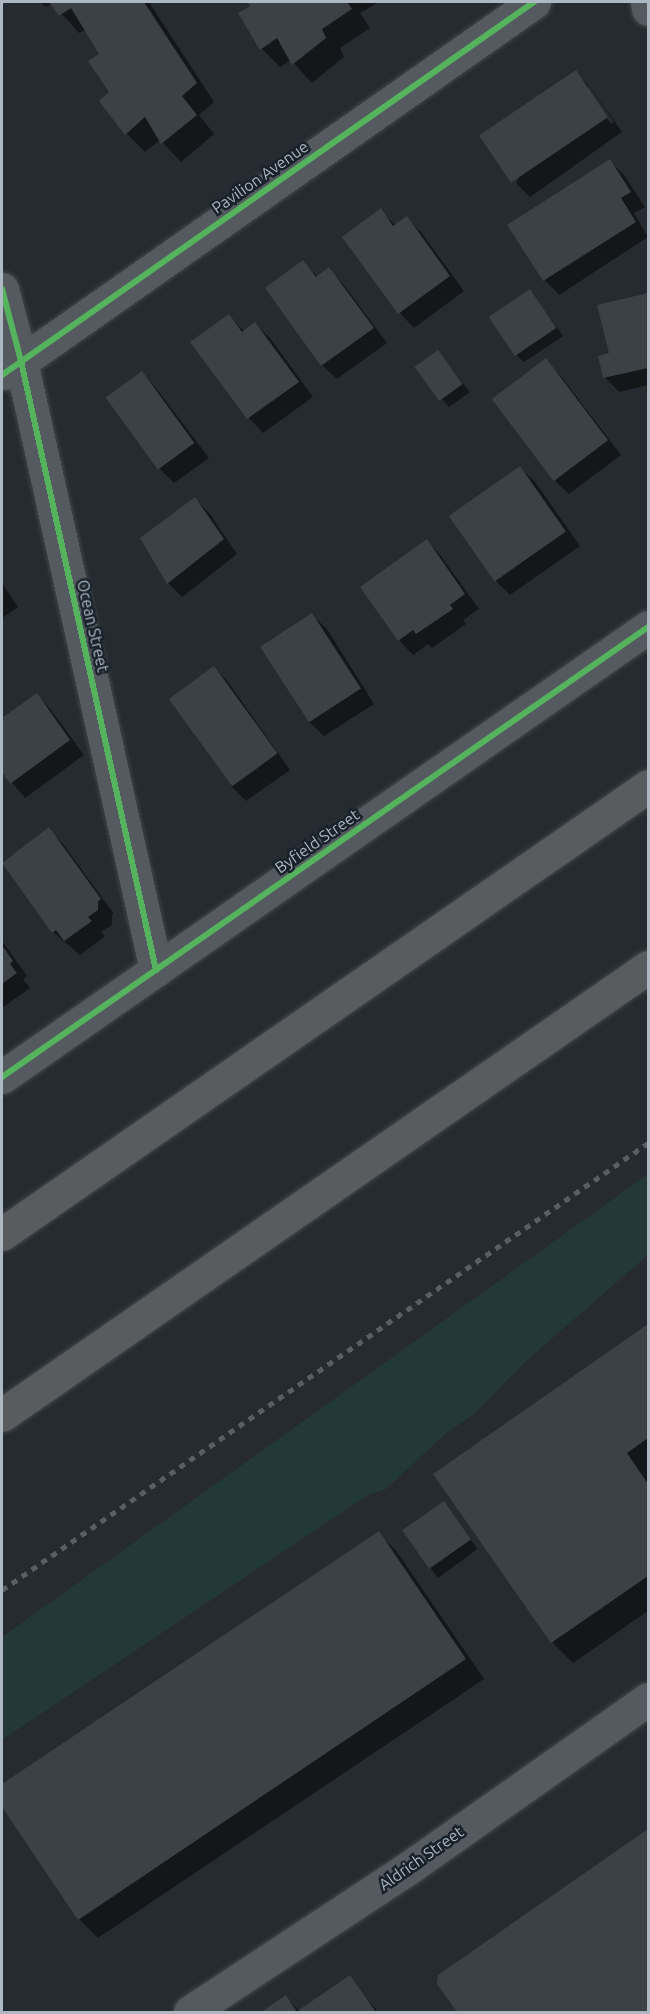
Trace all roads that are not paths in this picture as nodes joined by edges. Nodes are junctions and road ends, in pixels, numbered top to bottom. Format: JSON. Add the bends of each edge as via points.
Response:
{"nodes":[{"id":1,"x":534,"y":2,"type":"edge"},
{"id":2,"x":647,"y":2,"type":"edge"},
{"id":3,"x":648,"y":9,"type":"edge"},
{"id":4,"x":2,"y":289,"type":"edge"},
{"id":5,"x":11,"y":368,"type":"edge"},
{"id":6,"x":648,"y":627,"type":"edge"},
{"id":7,"x":648,"y":786,"type":"edge"},
{"id":8,"x":648,"y":967,"type":"edge"},
{"id":9,"x":156,"y":969,"type":"junction"},
{"id":10,"x":2,"y":1077,"type":"edge"},
{"id":11,"x":2,"y":1234,"type":"edge"},
{"id":12,"x":2,"y":1415,"type":"edge"},
{"id":13,"x":648,"y":1699,"type":"edge"},
{"id":14,"x":190,"y":2013,"type":"edge"}],
"edges":[{"from":1,"to":5,"type":"street","name":"Pavilion Avenue"},
{"from":2,"to":3,"type":"street"},
{"from":4,"to":5,"type":"street","name":"Ocean Street"},
{"from":5,"to":9,"type":"street","name":"Ocean Street"},
{"from":6,"to":9,"type":"street","name":"Byfield Street"},
{"from":7,"to":11,"type":"highway"},
{"from":8,"to":12,"type":"highway"},
{"from":9,"to":10,"type":"street","name":"Byfield Street"},
{"from":13,"to":14,"type":"street","name":"Aldrich Street","via":[[406,1869]]}]}
